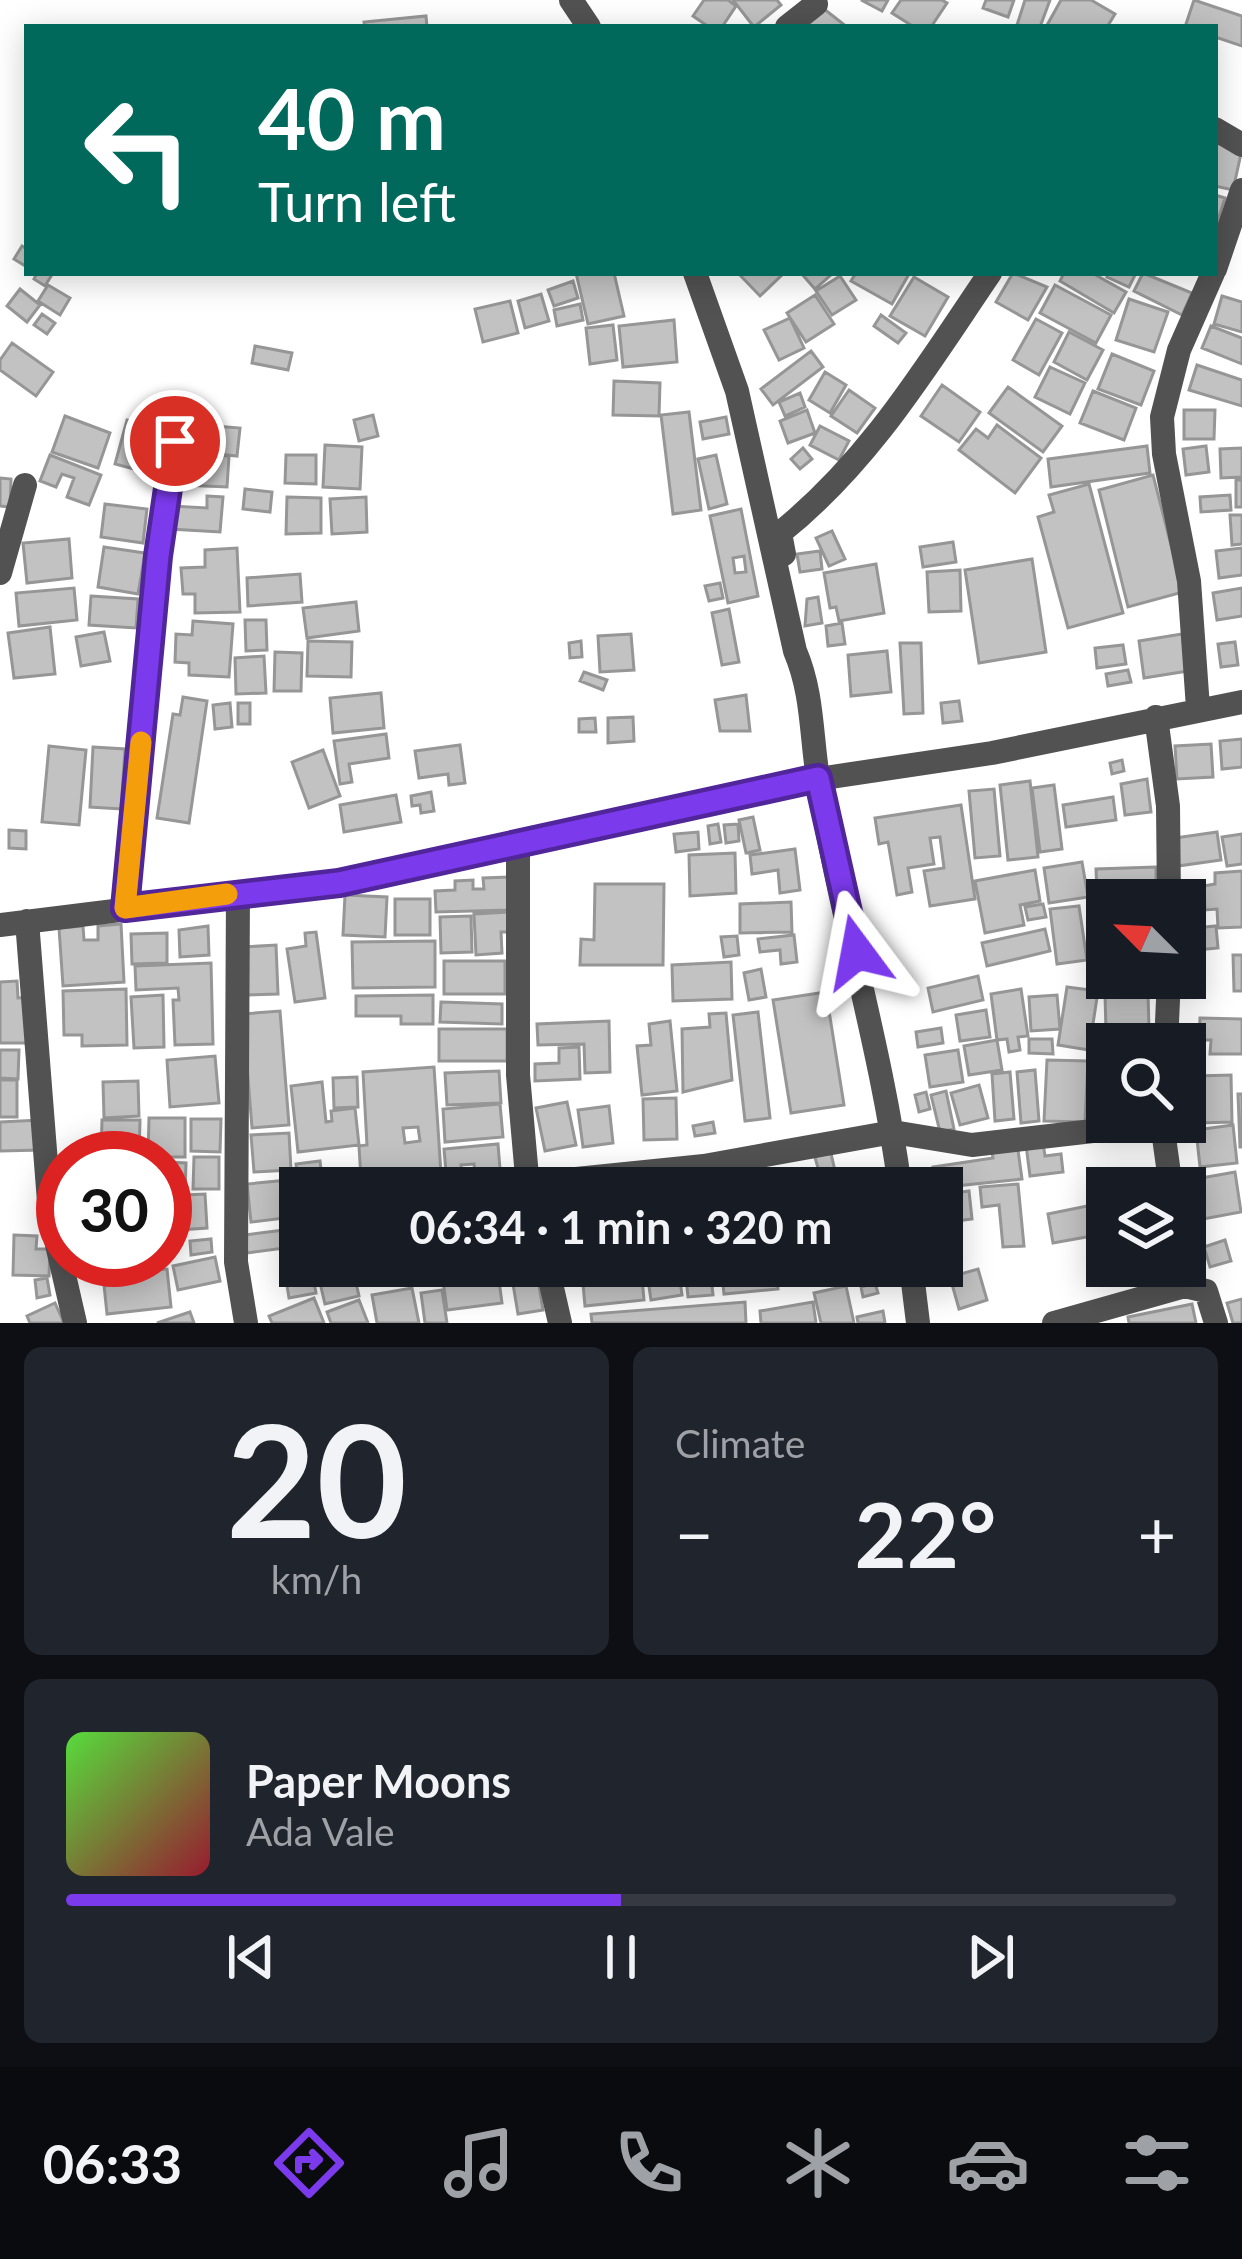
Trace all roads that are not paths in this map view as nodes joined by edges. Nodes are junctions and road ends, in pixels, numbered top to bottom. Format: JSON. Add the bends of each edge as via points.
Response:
{"nodes":[{"id":1,"x":816,"y":4,"type":"dead end"},
{"id":2,"x":791,"y":24,"type":"edge"},
{"id":3,"x":1242,"y":190,"type":"edge"},
{"id":4,"x":1218,"y":259,"type":"edge"},
{"id":5,"x":696,"y":276,"type":"edge"},
{"id":6,"x":988,"y":276,"type":"edge"},
{"id":7,"x":1212,"y":276,"type":"edge"},
{"id":8,"x":181,"y":403,"type":"dead end"},
{"id":9,"x":25,"y":485,"type":"dead end"},
{"id":10,"x":0,"y":573,"type":"edge"},
{"id":11,"x":784,"y":593,"type":"junction"},
{"id":12,"x":1242,"y":702,"type":"edge"},
{"id":13,"x":1198,"y":708,"type":"junction"},
{"id":14,"x":1156,"y":717,"type":"junction"},
{"id":15,"x":818,"y":778,"type":"junction"},
{"id":16,"x":518,"y":842,"type":"junction"},
{"id":17,"x":1169,"y":879,"type":"edge"},
{"id":18,"x":238,"y":893,"type":"junction"},
{"id":19,"x":125,"y":908,"type":"junction"},
{"id":20,"x":27,"y":921,"type":"junction"},
{"id":21,"x":0,"y":925,"type":"edge"},
{"id":22,"x":1086,"y":1131,"type":"edge"},
{"id":23,"x":893,"y":1132,"type":"junction"},
{"id":24,"x":526,"y":1167,"type":"edge"},
{"id":25,"x":695,"y":1167,"type":"edge"},
{"id":26,"x":897,"y":1167,"type":"edge"},
{"id":27,"x":552,"y":1287,"type":"edge"},
{"id":28,"x":913,"y":1287,"type":"edge"},
{"id":29,"x":1154,"y":1287,"type":"edge"},
{"id":30,"x":1200,"y":1287,"type":"edge"},
{"id":31,"x":75,"y":1323,"type":"edge"},
{"id":32,"x":246,"y":1323,"type":"edge"},
{"id":33,"x":560,"y":1323,"type":"edge"},
{"id":34,"x":918,"y":1323,"type":"edge"},
{"id":35,"x":1054,"y":1323,"type":"edge"},
{"id":36,"x":1216,"y":1323,"type":"edge"}],
"edges":[{"from":1,"to":2,"type":"street"},
{"from":3,"to":4,"type":"street"},
{"from":5,"to":11,"type":"street","via":[[737,391]]},
{"from":6,"to":11,"type":"street","via":[[896,416],[780,533]]},
{"from":7,"to":13,"type":"street","via":[[1179,350],[1162,416],[1189,581]]},
{"from":8,"to":19,"type":"street"},
{"from":9,"to":10,"type":"street"},
{"from":11,"to":15,"type":"street","via":[[806,678]]},
{"from":12,"to":13,"type":"street"},
{"from":13,"to":14,"type":"street"},
{"from":14,"to":15,"type":"street","via":[[992,753]]},
{"from":14,"to":17,"type":"street"},
{"from":15,"to":16,"type":"street"},
{"from":15,"to":23,"type":"street"},
{"from":16,"to":18,"type":"street","via":[[339,883]]},
{"from":16,"to":24,"type":"street"},
{"from":18,"to":19,"type":"street"},
{"from":18,"to":32,"type":"street","via":[[236,1262]]},
{"from":19,"to":20,"type":"street"},
{"from":20,"to":21,"type":"street"},
{"from":20,"to":31,"type":"street","via":[[50,1214]]},
{"from":22,"to":23,"type":"street","via":[[972,1144]]},
{"from":23,"to":25,"type":"street"},
{"from":23,"to":26,"type":"street"},
{"from":27,"to":33,"type":"street"},
{"from":28,"to":34,"type":"street"},
{"from":29,"to":35,"type":"street"},
{"from":30,"to":36,"type":"street"}]}
